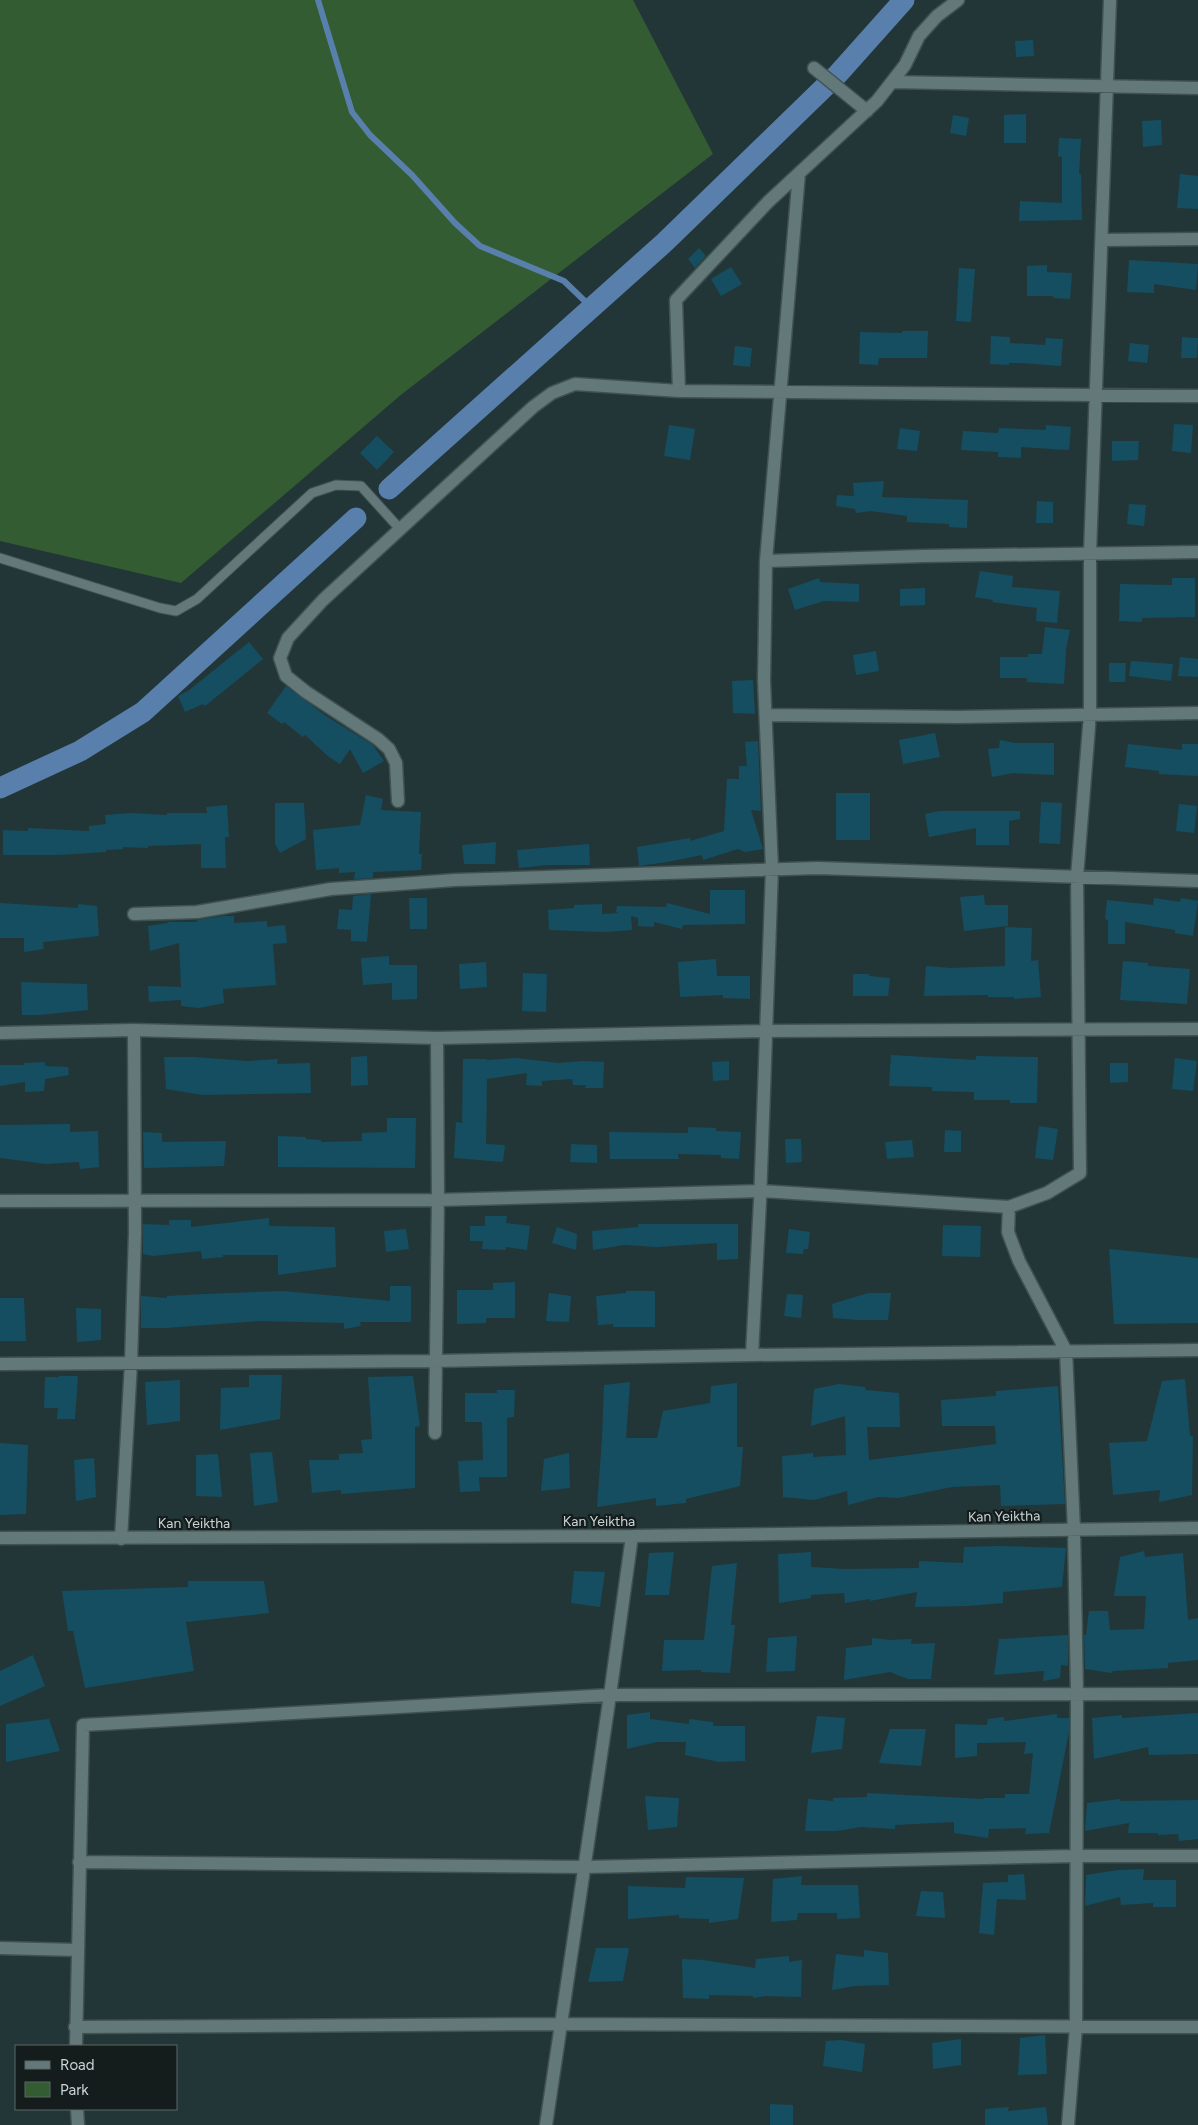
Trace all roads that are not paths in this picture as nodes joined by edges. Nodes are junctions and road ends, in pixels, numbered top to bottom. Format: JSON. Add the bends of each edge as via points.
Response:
{"nodes":[{"id":1,"x":958,"y":0,"type":"edge"},
{"id":2,"x":1110,"y":0,"type":"edge"},
{"id":3,"x":814,"y":68,"type":"dead end"},
{"id":4,"x":892,"y":82,"type":"junction"},
{"id":5,"x":1108,"y":86,"type":"junction"},
{"id":6,"x":1198,"y":88,"type":"edge"},
{"id":7,"x":867,"y":111,"type":"junction"},
{"id":8,"x":799,"y":173,"type":"junction"},
{"id":9,"x":1198,"y":239,"type":"edge"},
{"id":10,"x":1102,"y":240,"type":"junction"},
{"id":11,"x":679,"y":391,"type":"junction"},
{"id":12,"x":781,"y":392,"type":"junction"},
{"id":13,"x":1096,"y":395,"type":"junction"},
{"id":14,"x":1198,"y":396,"type":"edge"},
{"id":15,"x":399,"y":528,"type":"junction"},
{"id":16,"x":1198,"y":552,"type":"edge"},
{"id":17,"x":1090,"y":553,"type":"junction"},
{"id":18,"x":0,"y":558,"type":"edge"},
{"id":19,"x":766,"y":561,"type":"junction"},
{"id":20,"x":1198,"y":713,"type":"edge"},
{"id":21,"x":1090,"y":714,"type":"junction"},
{"id":22,"x":766,"y":715,"type":"junction"},
{"id":23,"x":398,"y":800,"type":"dead end"},
{"id":24,"x":772,"y":869,"type":"junction"},
{"id":25,"x":1076,"y":878,"type":"junction"},
{"id":26,"x":1198,"y":881,"type":"edge"},
{"id":27,"x":134,"y":914,"type":"dead end"},
{"id":28,"x":1079,"y":1029,"type":"junction"},
{"id":29,"x":1198,"y":1029,"type":"edge"},
{"id":30,"x":134,"y":1030,"type":"junction"},
{"id":31,"x":765,"y":1031,"type":"junction"},
{"id":32,"x":0,"y":1033,"type":"edge"},
{"id":33,"x":437,"y":1038,"type":"junction"},
{"id":34,"x":761,"y":1191,"type":"junction"},
{"id":35,"x":438,"y":1200,"type":"junction"},
{"id":36,"x":0,"y":1201,"type":"edge"},
{"id":37,"x":135,"y":1201,"type":"junction"},
{"id":38,"x":1009,"y":1207,"type":"junction"},
{"id":39,"x":1198,"y":1350,"type":"edge"},
{"id":40,"x":1066,"y":1352,"type":"junction"},
{"id":41,"x":752,"y":1355,"type":"junction"},
{"id":42,"x":434,"y":1361,"type":"junction"},
{"id":43,"x":131,"y":1363,"type":"junction"},
{"id":44,"x":0,"y":1364,"type":"edge"},
{"id":45,"x":434,"y":1433,"type":"dead end"},
{"id":46,"x":1198,"y":1528,"type":"edge"},
{"id":47,"x":1074,"y":1530,"type":"junction"},
{"id":48,"x":632,"y":1536,"type":"junction"},
{"id":49,"x":0,"y":1538,"type":"edge"},
{"id":50,"x":121,"y":1538,"type":"junction"},
{"id":51,"x":610,"y":1694,"type":"junction"},
{"id":52,"x":1077,"y":1694,"type":"junction"},
{"id":53,"x":1198,"y":1694,"type":"edge"},
{"id":54,"x":1076,"y":1856,"type":"junction"},
{"id":55,"x":1198,"y":1856,"type":"edge"},
{"id":56,"x":79,"y":1862,"type":"junction"},
{"id":57,"x":585,"y":1867,"type":"junction"},
{"id":58,"x":0,"y":1948,"type":"edge"},
{"id":59,"x":77,"y":1950,"type":"junction"},
{"id":60,"x":561,"y":2024,"type":"junction"},
{"id":61,"x":75,"y":2027,"type":"junction"},
{"id":62,"x":1076,"y":2027,"type":"junction"},
{"id":63,"x":1198,"y":2027,"type":"edge"},
{"id":64,"x":76,"y":2045,"type":"edge"},
{"id":65,"x":78,"y":2110,"type":"edge"},
{"id":66,"x":78,"y":2125,"type":"edge"},
{"id":67,"x":546,"y":2125,"type":"edge"},
{"id":68,"x":1068,"y":2125,"type":"edge"}],
"edges":[{"from":1,"to":4,"type":"street","via":[[919,36],[905,65]]},
{"from":2,"to":5,"type":"street"},
{"from":3,"to":7,"type":"street"},
{"from":4,"to":5,"type":"street"},
{"from":4,"to":7,"type":"street"},
{"from":5,"to":6,"type":"street"},
{"from":5,"to":10,"type":"street"},
{"from":7,"to":8,"type":"street"},
{"from":8,"to":11,"type":"street","via":[[676,300]]},
{"from":8,"to":12,"type":"street"},
{"from":9,"to":10,"type":"street"},
{"from":10,"to":13,"type":"street"},
{"from":11,"to":12,"type":"street"},
{"from":11,"to":15,"type":"street","via":[[575,384],[552,392]]},
{"from":12,"to":13,"type":"street"},
{"from":12,"to":19,"type":"street"},
{"from":13,"to":14,"type":"street"},
{"from":13,"to":17,"type":"street"},
{"from":15,"to":18,"type":"lane","via":[[361,486],[336,485],[312,493],[197,599],[176,610],[160,608]]},
{"from":15,"to":23,"type":"street","via":[[322,600],[288,638],[280,658],[286,676],[389,749],[396,762]]},
{"from":16,"to":17,"type":"street"},
{"from":17,"to":19,"type":"street"},
{"from":17,"to":21,"type":"street"},
{"from":19,"to":22,"type":"street"},
{"from":20,"to":21,"type":"street"},
{"from":21,"to":22,"type":"street","via":[[958,717]]},
{"from":21,"to":25,"type":"street"},
{"from":22,"to":24,"type":"street"},
{"from":24,"to":25,"type":"street"},
{"from":24,"to":27,"type":"street","via":[[455,880],[331,889],[197,912]]},
{"from":24,"to":31,"type":"street"},
{"from":25,"to":26,"type":"street"},
{"from":25,"to":28,"type":"street"},
{"from":28,"to":29,"type":"street"},
{"from":28,"to":31,"type":"street"},
{"from":28,"to":38,"type":"street","via":[[1080,1173],[1047,1193]]},
{"from":30,"to":32,"type":"street"},
{"from":30,"to":33,"type":"street"},
{"from":30,"to":37,"type":"street"},
{"from":31,"to":33,"type":"street"},
{"from":31,"to":34,"type":"street"},
{"from":33,"to":35,"type":"street"},
{"from":34,"to":35,"type":"street"},
{"from":34,"to":38,"type":"street"},
{"from":34,"to":41,"type":"street"},
{"from":35,"to":37,"type":"street"},
{"from":35,"to":42,"type":"street"},
{"from":36,"to":37,"type":"street"},
{"from":37,"to":43,"type":"street"},
{"from":38,"to":40,"type":"street","via":[[1008,1232],[1016,1254]]},
{"from":39,"to":40,"type":"street"},
{"from":40,"to":41,"type":"street"},
{"from":40,"to":47,"type":"street"},
{"from":41,"to":42,"type":"street"},
{"from":42,"to":43,"type":"street"},
{"from":42,"to":45,"type":"street"},
{"from":43,"to":44,"type":"street"},
{"from":43,"to":50,"type":"street"},
{"from":46,"to":47,"type":"street","name":"Kan Yeiktha"},
{"from":47,"to":48,"type":"street","name":"Kan Yeiktha"},
{"from":47,"to":52,"type":"street"},
{"from":48,"to":50,"type":"street","name":"Kan Yeiktha"},
{"from":48,"to":51,"type":"street"},
{"from":49,"to":50,"type":"street","name":"Kan Yeiktha"},
{"from":51,"to":52,"type":"street"},
{"from":51,"to":56,"type":"street","via":[[82,1725]]},
{"from":51,"to":57,"type":"street"},
{"from":52,"to":53,"type":"street"},
{"from":52,"to":54,"type":"street"},
{"from":54,"to":55,"type":"street"},
{"from":54,"to":57,"type":"street"},
{"from":54,"to":62,"type":"street"},
{"from":56,"to":57,"type":"street"},
{"from":56,"to":59,"type":"street"},
{"from":57,"to":60,"type":"street"},
{"from":58,"to":59,"type":"street"},
{"from":59,"to":61,"type":"street"},
{"from":60,"to":61,"type":"street"},
{"from":60,"to":62,"type":"street"},
{"from":60,"to":67,"type":"street"},
{"from":61,"to":64,"type":"street"},
{"from":62,"to":63,"type":"street"},
{"from":62,"to":68,"type":"street"},
{"from":65,"to":66,"type":"street"}]}
